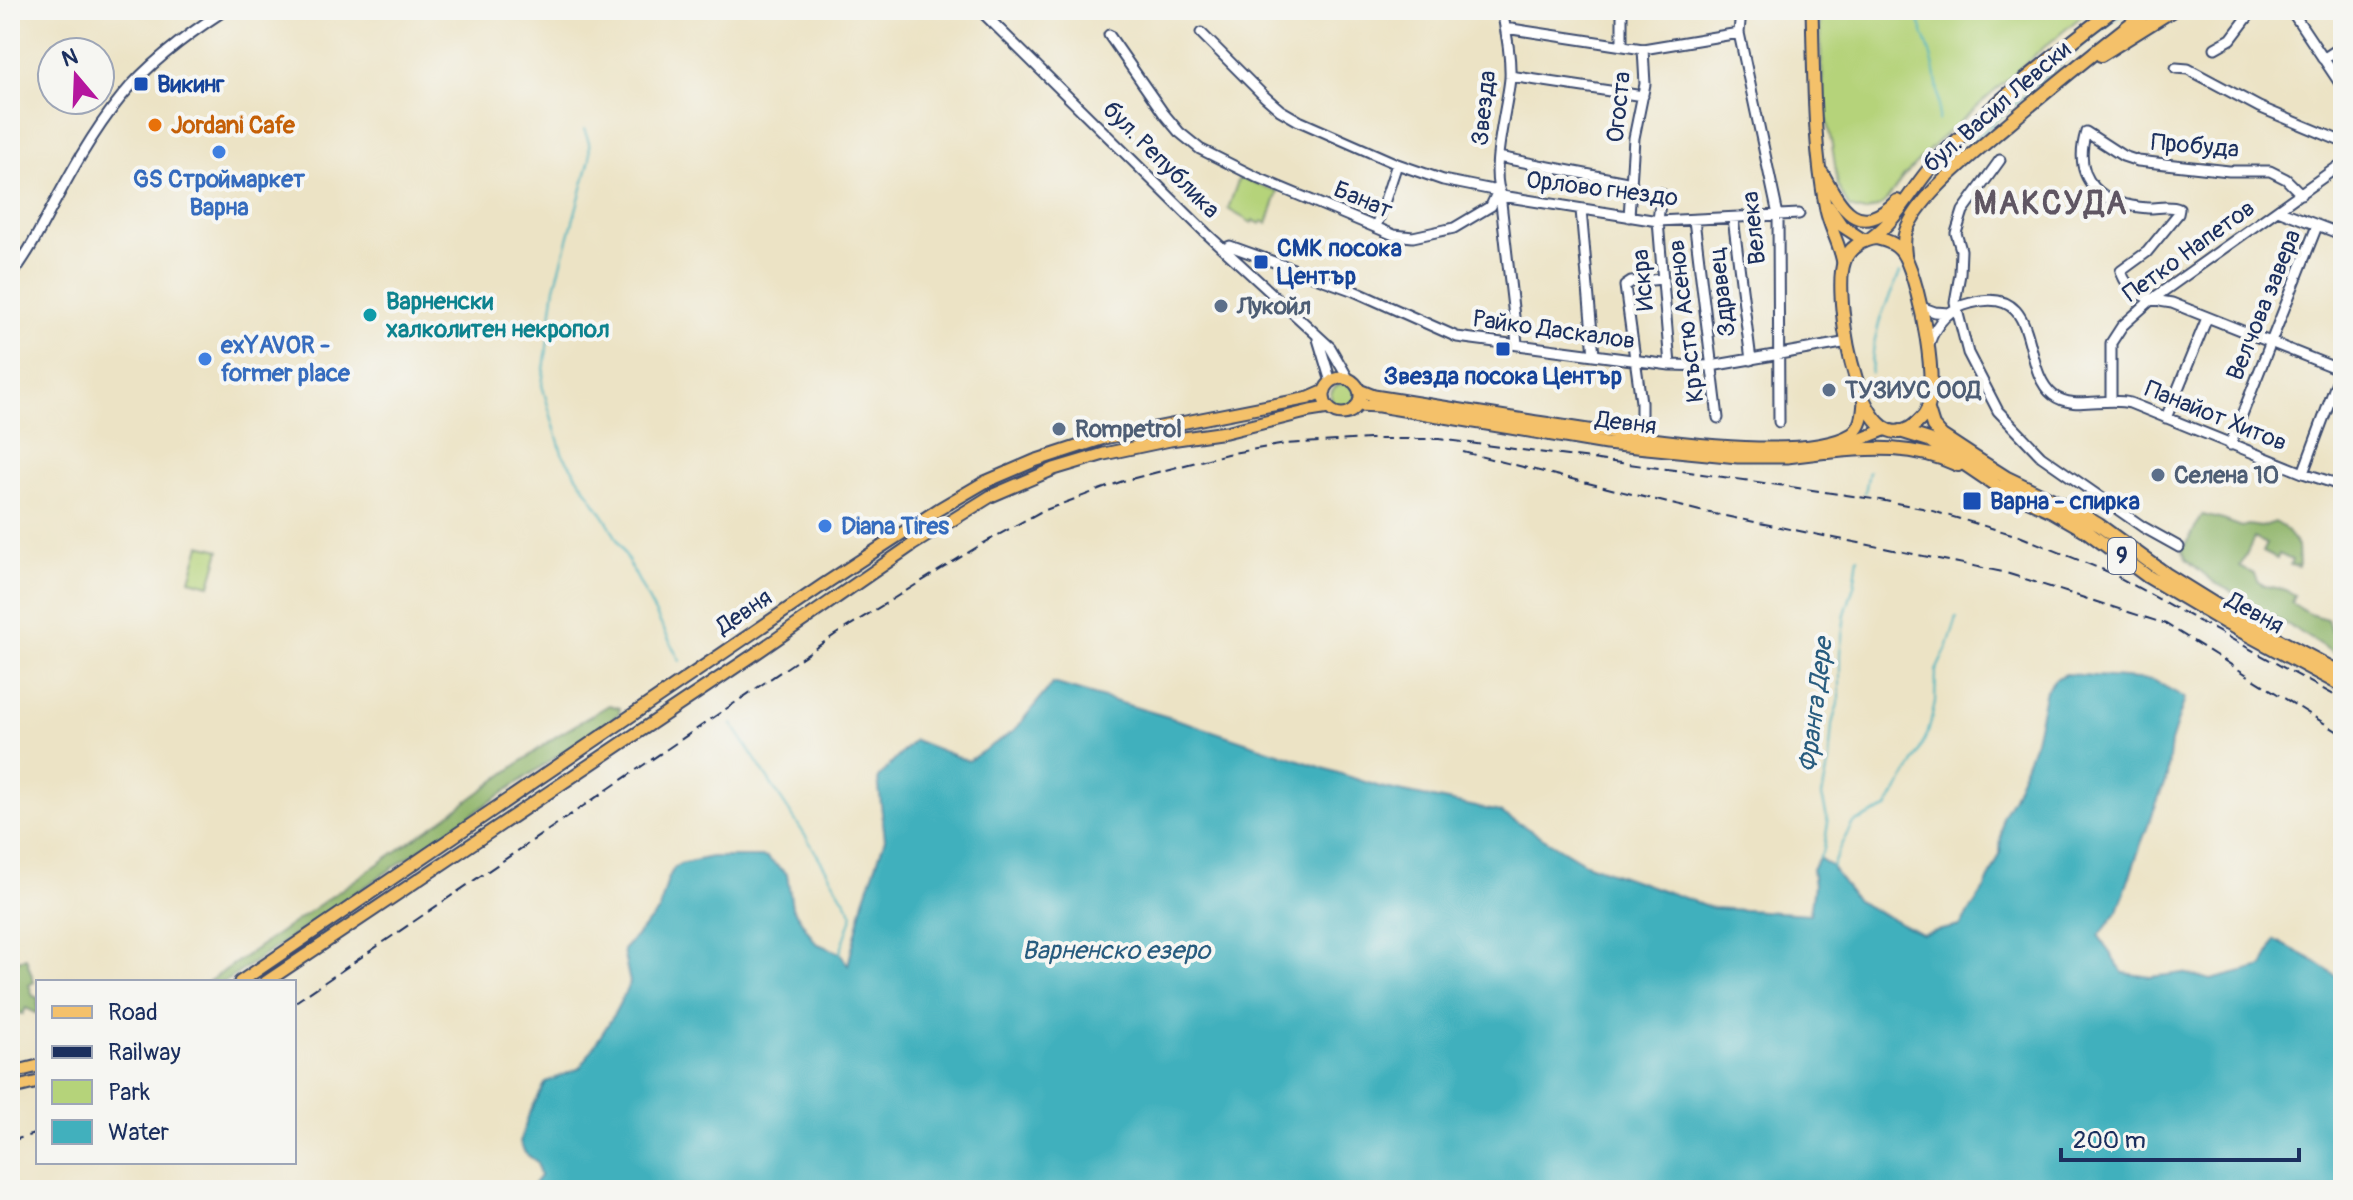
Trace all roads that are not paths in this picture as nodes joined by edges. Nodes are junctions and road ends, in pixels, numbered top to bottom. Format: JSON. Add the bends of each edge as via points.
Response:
{"nodes":[{"id":1,"x":225,"y":10,"type":"edge"},
{"id":2,"x":980,"y":10,"type":"edge"},
{"id":3,"x":1502,"y":10,"type":"edge"},
{"id":4,"x":1622,"y":10,"type":"edge"},
{"id":5,"x":1741,"y":10,"type":"edge"},
{"id":6,"x":1812,"y":10,"type":"edge"},
{"id":7,"x":2113,"y":10,"type":"edge"},
{"id":8,"x":2149,"y":10,"type":"edge"},
{"id":9,"x":2173,"y":10,"type":"edge"},
{"id":10,"x":2253,"y":10,"type":"edge"},
{"id":11,"x":2291,"y":10,"type":"edge"},
{"id":12,"x":1505,"y":28,"type":"junction"},
{"id":13,"x":1201,"y":33,"type":"dead end"},
{"id":14,"x":1739,"y":33,"type":"junction"},
{"id":15,"x":1109,"y":35,"type":"dead end"},
{"id":16,"x":1622,"y":46,"type":"junction"},
{"id":17,"x":2343,"y":46,"type":"edge"},
{"id":18,"x":2215,"y":48,"type":"dead end"},
{"id":19,"x":1643,"y":49,"type":"junction"},
{"id":20,"x":2323,"y":59,"type":"junction"},
{"id":21,"x":2176,"y":68,"type":"dead end"},
{"id":22,"x":1510,"y":76,"type":"junction"},
{"id":23,"x":2060,"y":79,"type":"junction"},
{"id":24,"x":2343,"y":88,"type":"edge"},
{"id":25,"x":1643,"y":96,"type":"junction"},
{"id":26,"x":2343,"y":142,"type":"edge"},
{"id":27,"x":1498,"y":157,"type":"junction"},
{"id":28,"x":2000,"y":160,"type":"dead end"},
{"id":29,"x":2343,"y":163,"type":"edge"},
{"id":30,"x":1397,"y":164,"type":"junction"},
{"id":31,"x":1822,"y":173,"type":"junction"},
{"id":32,"x":1917,"y":182,"type":"junction"},
{"id":33,"x":1632,"y":183,"type":"junction"},
{"id":34,"x":1499,"y":193,"type":"junction"},
{"id":35,"x":1661,"y":193,"type":"dead end"},
{"id":36,"x":2301,"y":194,"type":"junction"},
{"id":37,"x":1825,"y":200,"type":"junction"},
{"id":38,"x":1581,"y":210,"type":"junction"},
{"id":39,"x":2278,"y":210,"type":"junction"},
{"id":40,"x":1799,"y":214,"type":"dead end"},
{"id":41,"x":1778,"y":215,"type":"junction"},
{"id":42,"x":1629,"y":217,"type":"junction"},
{"id":43,"x":1733,"y":218,"type":"junction"},
{"id":44,"x":1694,"y":220,"type":"junction"},
{"id":45,"x":1658,"y":221,"type":"junction"},
{"id":46,"x":2317,"y":226,"type":"junction"},
{"id":47,"x":1376,"y":227,"type":"junction"},
{"id":48,"x":2343,"y":235,"type":"edge"},
{"id":49,"x":1867,"y":240,"type":"junction"},
{"id":50,"x":1224,"y":249,"type":"junction"},
{"id":51,"x":1906,"y":258,"type":"junction"},
{"id":52,"x":1843,"y":263,"type":"junction"},
{"id":53,"x":10,"y":278,"type":"edge"},
{"id":54,"x":1662,"y":279,"type":"junction"},
{"id":55,"x":2151,"y":300,"type":"junction"},
{"id":56,"x":1921,"y":307,"type":"junction"},
{"id":57,"x":1954,"y":310,"type":"junction"},
{"id":58,"x":2207,"y":318,"type":"junction"},
{"id":59,"x":1317,"y":336,"type":"junction"},
{"id":60,"x":2271,"y":341,"type":"junction"},
{"id":61,"x":1848,"y":342,"type":"junction"},
{"id":62,"x":1517,"y":343,"type":"junction"},
{"id":63,"x":1928,"y":347,"type":"junction"},
{"id":64,"x":1780,"y":354,"type":"junction"},
{"id":65,"x":1594,"y":355,"type":"junction"},
{"id":66,"x":1751,"y":360,"type":"junction"},
{"id":67,"x":1635,"y":361,"type":"junction"},
{"id":68,"x":1670,"y":365,"type":"junction"},
{"id":69,"x":1711,"y":366,"type":"junction"},
{"id":70,"x":2342,"y":369,"type":"edge"},
{"id":71,"x":1349,"y":380,"type":"junction"},
{"id":72,"x":1328,"y":386,"type":"junction"},
{"id":73,"x":1359,"y":390,"type":"junction"},
{"id":74,"x":2111,"y":399,"type":"junction"},
{"id":75,"x":1864,"y":401,"type":"junction"},
{"id":76,"x":1357,"y":405,"type":"junction"},
{"id":77,"x":1329,"y":408,"type":"junction"},
{"id":78,"x":1928,"y":410,"type":"junction"},
{"id":79,"x":1641,"y":417,"type":"dead end"},
{"id":80,"x":1718,"y":418,"type":"dead end"},
{"id":81,"x":2166,"y":418,"type":"junction"},
{"id":82,"x":1779,"y":422,"type":"dead end"},
{"id":83,"x":1887,"y":429,"type":"junction"},
{"id":84,"x":1900,"y":431,"type":"junction"},
{"id":85,"x":2230,"y":445,"type":"junction"},
{"id":86,"x":1828,"y":452,"type":"junction"},
{"id":87,"x":2303,"y":473,"type":"junction"},
{"id":88,"x":1985,"y":478,"type":"junction"},
{"id":89,"x":2343,"y":486,"type":"edge"},
{"id":90,"x":2179,"y":547,"type":"dead end"},
{"id":91,"x":2343,"y":674,"type":"edge"},
{"id":92,"x":2343,"y":686,"type":"edge"},
{"id":93,"x":243,"y":980,"type":"edge"},
{"id":94,"x":269,"y":980,"type":"edge"},
{"id":95,"x":36,"y":1066,"type":"edge"},
{"id":96,"x":10,"y":1073,"type":"edge"},
{"id":97,"x":36,"y":1082,"type":"edge"},
{"id":98,"x":10,"y":1089,"type":"edge"}],
"edges":[{"from":1,"to":53,"type":"street","via":[[168,51],[122,96]]},
{"from":2,"to":50,"type":"street","name":"бул. Република"},
{"from":3,"to":12,"type":"street","name":"Звезда"},
{"from":4,"to":16,"type":"street"},
{"from":5,"to":14,"type":"street","name":"Велека"},
{"from":6,"to":31,"type":"main road"},
{"from":7,"to":32,"type":"highway","name":"бул. Васил Левски","via":[[1968,130]]},
{"from":8,"to":23,"type":"highway","name":"бул. Васил Левски"},
{"from":9,"to":23,"type":"highway"},
{"from":10,"to":18,"type":"street","via":[[2231,39]]},
{"from":11,"to":20,"type":"street"},
{"from":12,"to":16,"type":"street"},
{"from":12,"to":22,"type":"street","name":"Звезда"},
{"from":13,"to":30,"type":"street","name":"Банат","via":[[1280,110]]},
{"from":14,"to":19,"type":"street"},
{"from":14,"to":41,"type":"street","name":"Велека"},
{"from":15,"to":47,"type":"street","name":"Банат","via":[[1164,114],[1200,149]]},
{"from":16,"to":19,"type":"street"},
{"from":17,"to":20,"type":"street"},
{"from":19,"to":25,"type":"street","name":"Огоста"},
{"from":20,"to":24,"type":"street"},
{"from":21,"to":26,"type":"street"},
{"from":22,"to":25,"type":"street"},
{"from":22,"to":27,"type":"street","name":"Звезда"},
{"from":23,"to":51,"type":"highway","name":"бул. Васил Левски","via":[[1931,195],[1907,228]]},
{"from":25,"to":33,"type":"street","name":"Огоста"},
{"from":27,"to":33,"type":"street"},
{"from":27,"to":34,"type":"street","name":"Звезда"},
{"from":28,"to":57,"type":"street","via":[[1963,211],[1956,233],[1961,250]]},
{"from":29,"to":36,"type":"street","name":"Петко Напетов"},
{"from":30,"to":34,"type":"street","name":"Банат"},
{"from":30,"to":47,"type":"street"},
{"from":31,"to":32,"type":"highway","via":[[1842,208],[1862,219],[1883,214]]},
{"from":31,"to":37,"type":"main road"},
{"from":32,"to":49,"type":"highway","name":"бул. Васил Левски","via":[[1889,222]]},
{"from":33,"to":42,"type":"street","name":"Огоста"},
{"from":34,"to":38,"type":"street","name":"Орлово гнездо"},
{"from":34,"to":47,"type":"street","name":"Банат","via":[[1485,210],[1431,235],[1394,235]]},
{"from":34,"to":62,"type":"street","name":"Звезда"},
{"from":35,"to":45,"type":"street","name":"Искра"},
{"from":36,"to":39,"type":"street","name":"Петко Напетов"},
{"from":36,"to":55,"type":"street","name":"Прoбудa","via":[[2270,171],[2138,161],[2086,132],[2084,174],[2102,196],[2129,205],[2179,209],[2147,252],[2121,271],[2130,286]]},
{"from":37,"to":49,"type":"main road","via":[[1842,226]]},
{"from":37,"to":52,"type":"main road"},
{"from":38,"to":42,"type":"street","name":"Орлово гнездо"},
{"from":38,"to":65,"type":"street"},
{"from":39,"to":46,"type":"street"},
{"from":39,"to":55,"type":"street","name":"Петко Напетов"},
{"from":40,"to":41,"type":"street","name":"Орлово гнездо"},
{"from":41,"to":43,"type":"street","name":"Орлово гнездо"},
{"from":41,"to":64,"type":"street","name":"Велека"},
{"from":42,"to":45,"type":"street","name":"Орлово гнездо"},
{"from":43,"to":44,"type":"street","name":"Орлово гнездо"},
{"from":43,"to":66,"type":"street","name":"Здравец"},
{"from":44,"to":45,"type":"street","name":"Орлово гнездо"},
{"from":44,"to":69,"type":"street","name":"Кръстю Асенов"},
{"from":45,"to":54,"type":"street","name":"Искра"},
{"from":46,"to":48,"type":"street"},
{"from":46,"to":60,"type":"street","name":"Велчова завера"},
{"from":49,"to":51,"type":"highway","via":[[1888,241]]},
{"from":49,"to":52,"type":"highway","name":"бул. Васил Левски"},
{"from":50,"to":59,"type":"street","name":"бул. Република"},
{"from":50,"to":62,"type":"street","name":"Райко Даскалов","via":[[1230,246],[1354,291],[1457,337]]},
{"from":51,"to":56,"type":"highway"},
{"from":52,"to":61,"type":"highway"},
{"from":54,"to":67,"type":"street","via":[[1625,286]]},
{"from":54,"to":68,"type":"street","name":"Искра"},
{"from":55,"to":58,"type":"street"},
{"from":55,"to":74,"type":"street","name":"Петко Напетов","via":[[2111,343]]},
{"from":56,"to":57,"type":"street"},
{"from":56,"to":63,"type":"highway"},
{"from":57,"to":63,"type":"street","via":[[1936,326]]},
{"from":57,"to":74,"type":"street","name":"Панайот Хитов","via":[[1990,301],[2013,309],[2025,325],[2043,385],[2055,398],[2071,403]]},
{"from":57,"to":90,"type":"street","via":[[1968,353],[1998,411],[2041,456]]},
{"from":58,"to":60,"type":"street"},
{"from":58,"to":81,"type":"street"},
{"from":59,"to":71,"type":"street","name":"бул. Република","via":[[1334,352]]},
{"from":59,"to":72,"type":"street","name":"бул. Република"},
{"from":60,"to":70,"type":"street"},
{"from":60,"to":85,"type":"street","name":"Велчова завера"},
{"from":61,"to":64,"type":"street","name":"Райко Даскалов"},
{"from":61,"to":75,"type":"highway"},
{"from":62,"to":65,"type":"street","name":"Райко Даскалов"},
{"from":63,"to":78,"type":"highway"},
{"from":64,"to":66,"type":"street","name":"Райко Даскалов"},
{"from":64,"to":82,"type":"street","name":"Велека"},
{"from":65,"to":67,"type":"street","name":"Райко Даскалов"},
{"from":66,"to":69,"type":"street","name":"Райко Даскалов"},
{"from":67,"to":68,"type":"street","name":"Райко Даскалов"},
{"from":67,"to":79,"type":"street"},
{"from":68,"to":69,"type":"street","name":"Райко Даскалов"},
{"from":69,"to":80,"type":"street","name":"Кръстю Асенов"},
{"from":70,"to":87,"type":"street"},
{"from":71,"to":72,"type":"main road"},
{"from":71,"to":73,"type":"main road"},
{"from":72,"to":77,"type":"main road","via":[[1324,397]]},
{"from":72,"to":93,"type":"main road","name":"Девня","via":[[1309,398],[1088,443],[985,482],[800,601]]},
{"from":73,"to":75,"type":"main road","name":"Девня","via":[[1610,434],[1766,447],[1820,444],[1846,436],[1858,429]]},
{"from":73,"to":76,"type":"main road"},
{"from":74,"to":81,"type":"street","name":"Панайот Хитов"},
{"from":75,"to":83,"type":"highway"},
{"from":76,"to":77,"type":"main road","via":[[1340,414]]},
{"from":76,"to":86,"type":"main road","name":"Девня","via":[[1708,455]]},
{"from":77,"to":94,"type":"main road","name":"Девня","via":[[1104,454],[991,496]]},
{"from":78,"to":84,"type":"highway"},
{"from":78,"to":91,"type":"highway","name":"Девня","number":"9","via":[[1942,436],[1996,471],[2074,510],[2225,611]]},
{"from":81,"to":85,"type":"street","name":"Панайот Хитов"},
{"from":83,"to":84,"type":"highway","number":"9"},
{"from":83,"to":86,"type":"main road","name":"Девня"},
{"from":84,"to":88,"type":"highway","name":"Девня","number":"9","via":[[1929,440]]},
{"from":85,"to":87,"type":"street","name":"Панайот Хитов"},
{"from":86,"to":88,"type":"highway","via":[[1911,451]]},
{"from":87,"to":89,"type":"street","name":"Панайот Хитов"},
{"from":88,"to":92,"type":"highway","name":"Девня","number":"9","via":[[2085,530],[2147,576]]},
{"from":95,"to":96,"type":"main road"},
{"from":97,"to":98,"type":"main road"}]}
